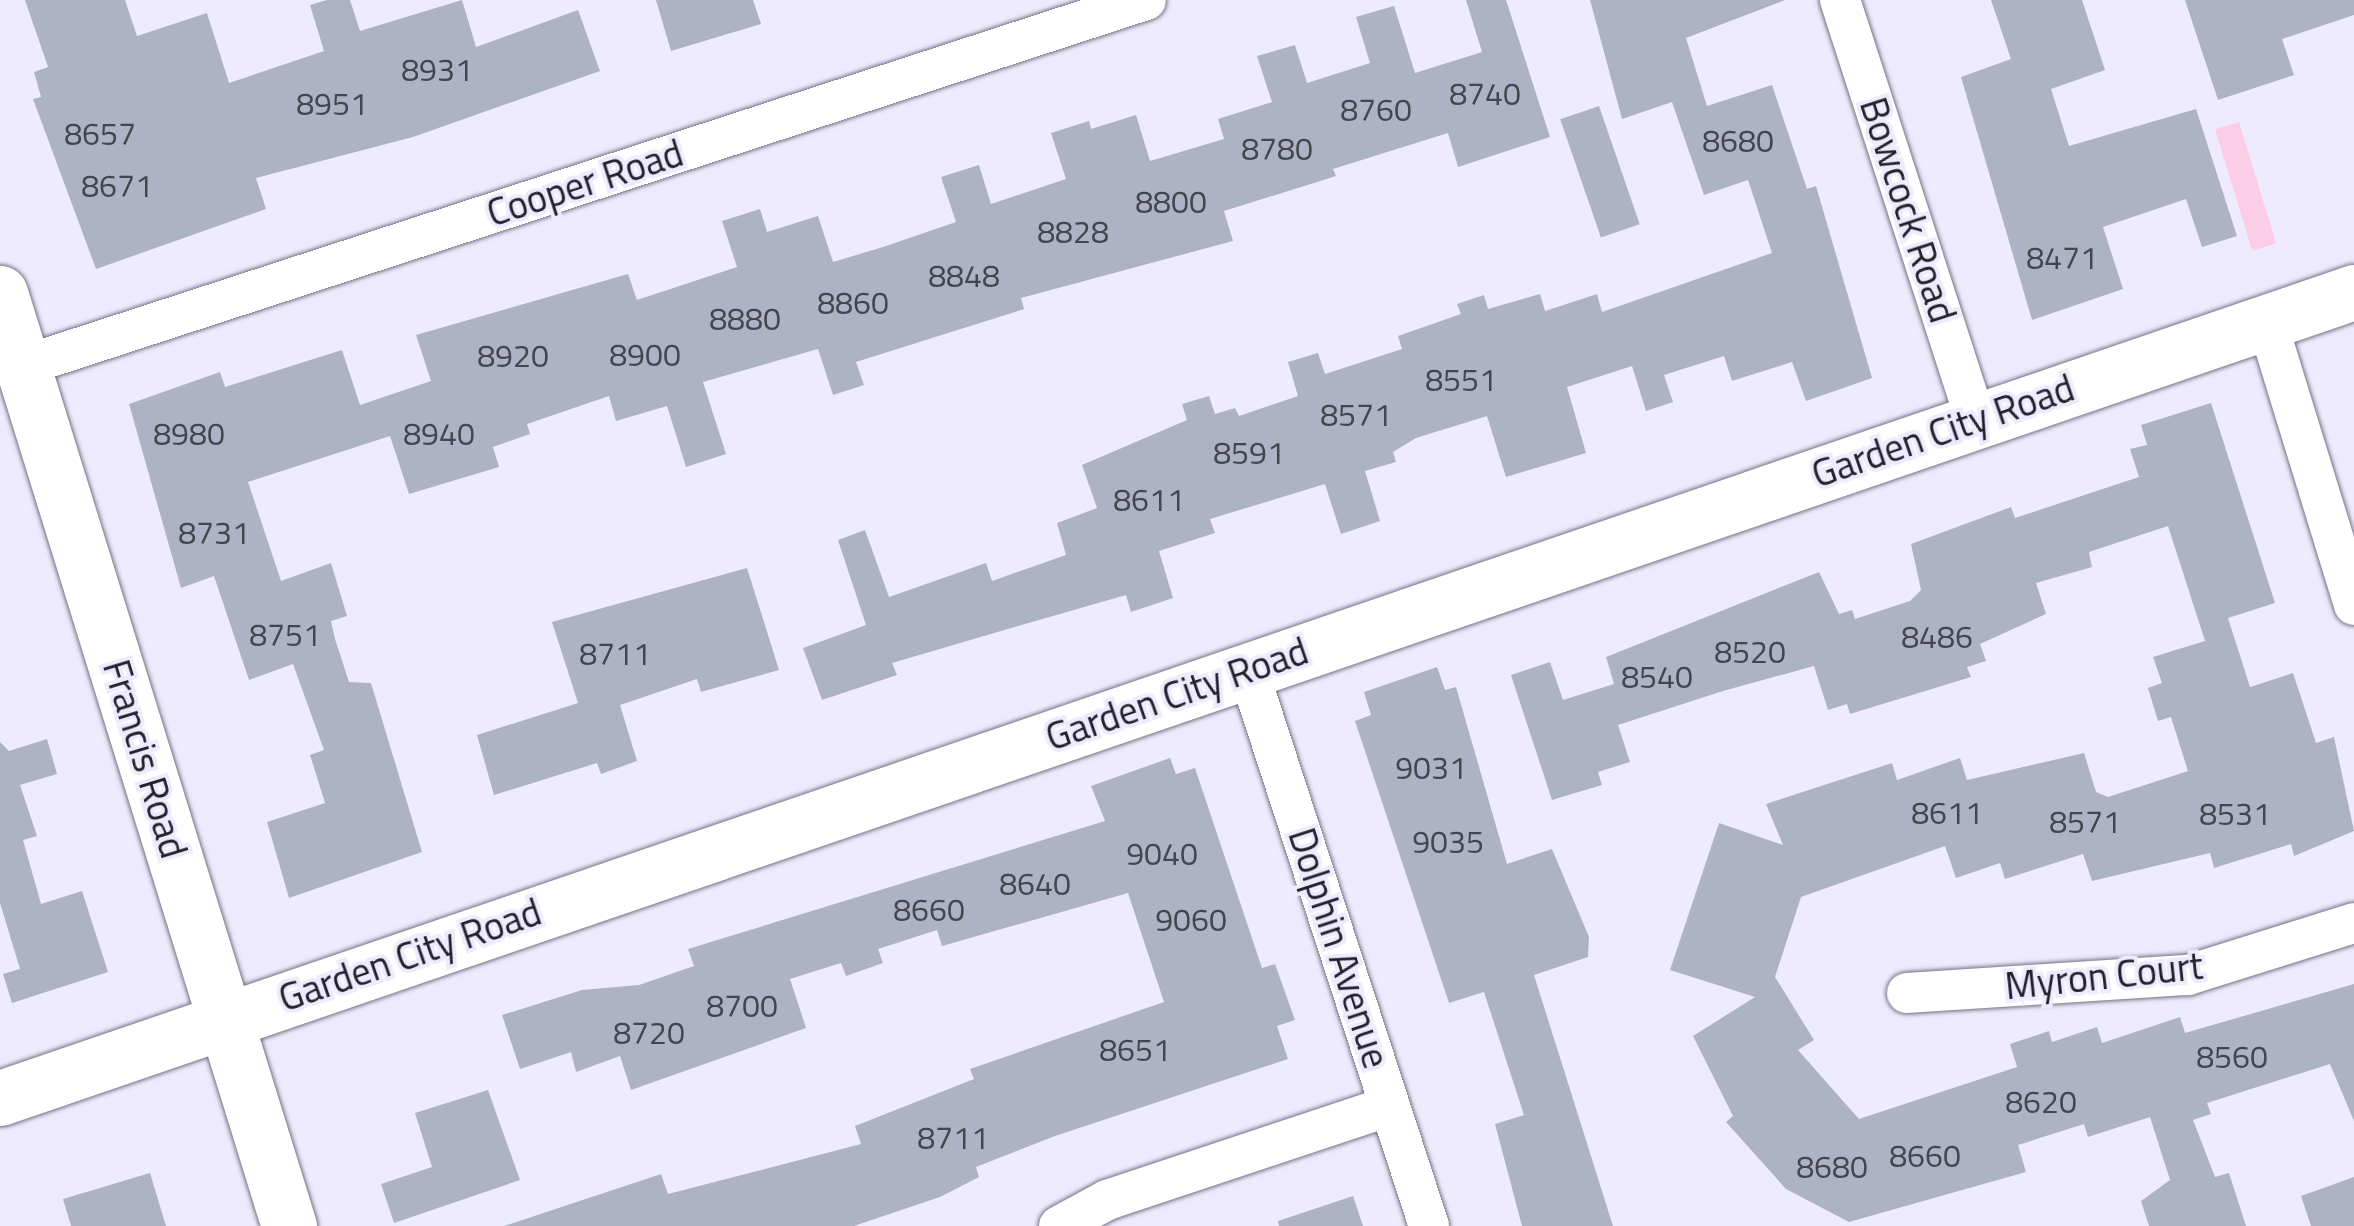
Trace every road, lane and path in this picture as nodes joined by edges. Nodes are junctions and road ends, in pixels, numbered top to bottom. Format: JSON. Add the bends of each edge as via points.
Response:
{"nodes":[{"id":1,"x":1146,"y":0,"type":"edge"},
{"id":2,"x":1840,"y":0,"type":"edge"},
{"id":3,"x":2354,"y":292,"type":"edge"},
{"id":4,"x":0,"y":293,"type":"edge"},
{"id":5,"x":2268,"y":322,"type":"junction"},
{"id":6,"x":23,"y":366,"type":"junction"},
{"id":7,"x":1975,"y":419,"type":"junction"},
{"id":8,"x":2354,"y":604,"type":"edge"},
{"id":9,"x":1248,"y":670,"type":"junction"},
{"id":10,"x":2354,"y":922,"type":"edge"},
{"id":11,"x":1907,"y":993,"type":"dead end"},
{"id":12,"x":228,"y":1020,"type":"junction"},
{"id":13,"x":0,"y":1098,"type":"edge"},
{"id":14,"x":1390,"y":1106,"type":"junction"},
{"id":15,"x":289,"y":1226,"type":"edge"},
{"id":16,"x":1059,"y":1226,"type":"edge"},
{"id":17,"x":1429,"y":1226,"type":"edge"}],
"edges":[{"from":1,"to":6,"type":"street","name":"Cooper Road"},
{"from":2,"to":7,"type":"street","name":"Bowcock Road"},
{"from":3,"to":5,"type":"street","name":"Garden City Road"},
{"from":4,"to":6,"type":"street","name":"Francis Road"},
{"from":5,"to":7,"type":"street","name":"Garden City Road"},
{"from":5,"to":8,"type":"street"},
{"from":6,"to":12,"type":"street","name":"Francis Road"},
{"from":7,"to":9,"type":"street","name":"Garden City Road"},
{"from":9,"to":12,"type":"street","name":"Garden City Road"},
{"from":9,"to":14,"type":"street","name":"Dolphin Avenue"},
{"from":10,"to":11,"type":"street","name":"Myron Court","via":[[2188,975]]},
{"from":12,"to":13,"type":"street","name":"Garden City Road"},
{"from":12,"to":15,"type":"street","name":"Francis Road"},
{"from":14,"to":16,"type":"street","via":[[1107,1200]]},
{"from":14,"to":17,"type":"street","name":"Dolphin Avenue"}]}
